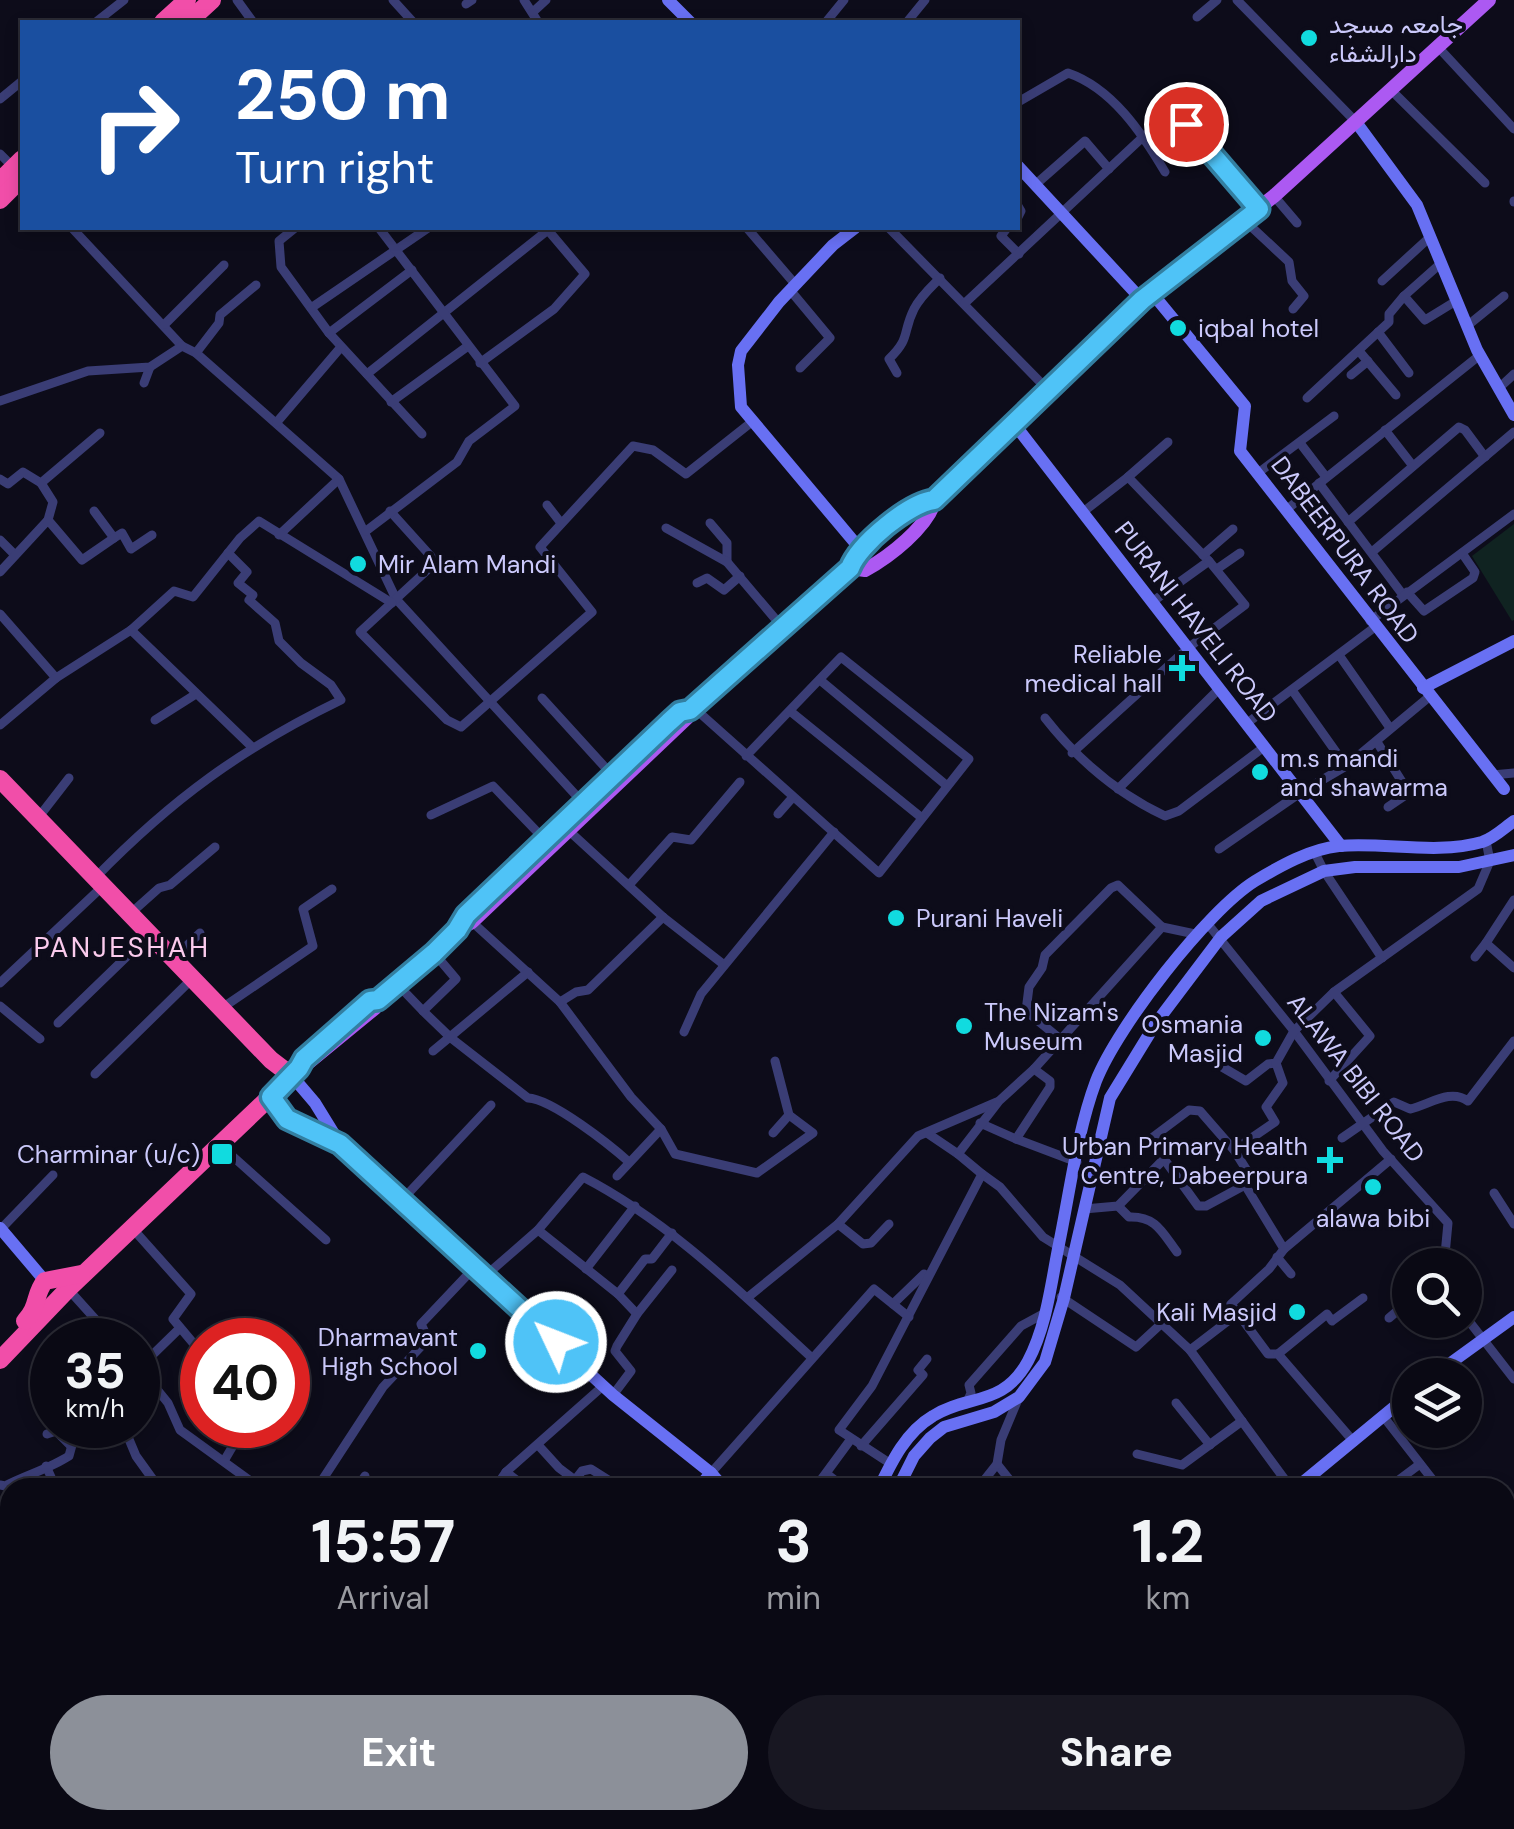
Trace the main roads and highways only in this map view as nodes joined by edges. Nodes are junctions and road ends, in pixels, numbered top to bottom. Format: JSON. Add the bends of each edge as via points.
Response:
{"nodes":[{"id":1,"x":187,"y":0,"type":"edge"},
{"id":2,"x":212,"y":0,"type":"edge"},
{"id":3,"x":1488,"y":0,"type":"edge"},
{"id":4,"x":166,"y":20,"type":"edge"},
{"id":5,"x":190,"y":20,"type":"edge"},
{"id":6,"x":15,"y":171,"type":"edge"},
{"id":7,"x":0,"y":200,"type":"edge"},
{"id":8,"x":934,"y":500,"type":"junction"},
{"id":9,"x":850,"y":568,"type":"junction"},
{"id":10,"x":692,"y":709,"type":"junction"},
{"id":11,"x":4,"y":790,"type":"edge"},
{"id":12,"x":465,"y":924,"type":"junction"},
{"id":13,"x":271,"y":1060,"type":"junction"},
{"id":14,"x":296,"y":1072,"type":"junction"},
{"id":15,"x":271,"y":1097,"type":"junction"},
{"id":16,"x":58,"y":1283,"type":"junction"},
{"id":17,"x":0,"y":1347,"type":"edge"},
{"id":18,"x":0,"y":1360,"type":"edge"}],
"edges":[{"from":1,"to":4,"type":"highway"},
{"from":2,"to":5,"type":"highway"},
{"from":3,"to":8,"type":"main road","via":[[1274,196],[1142,300]]},
{"from":6,"to":7,"type":"highway"},
{"from":8,"to":9,"type":"main road","via":[[916,504],[861,550]]},
{"from":8,"to":9,"type":"main road","via":[[926,519],[876,563]]},
{"from":9,"to":10,"type":"main road"},
{"from":10,"to":12,"type":"main road"},
{"from":10,"to":12,"type":"main road","via":[[669,722]]},
{"from":11,"to":13,"type":"highway"},
{"from":12,"to":14,"type":"main road","via":[[377,1004],[370,1001],[356,1012]]},
{"from":13,"to":14,"type":"highway"},
{"from":13,"to":15,"type":"highway"},
{"from":14,"to":15,"type":"highway"},
{"from":15,"to":16,"type":"highway","via":[[86,1273]]},
{"from":16,"to":17,"type":"highway","via":[[39,1288],[34,1311]]},
{"from":16,"to":18,"type":"highway"}]}
